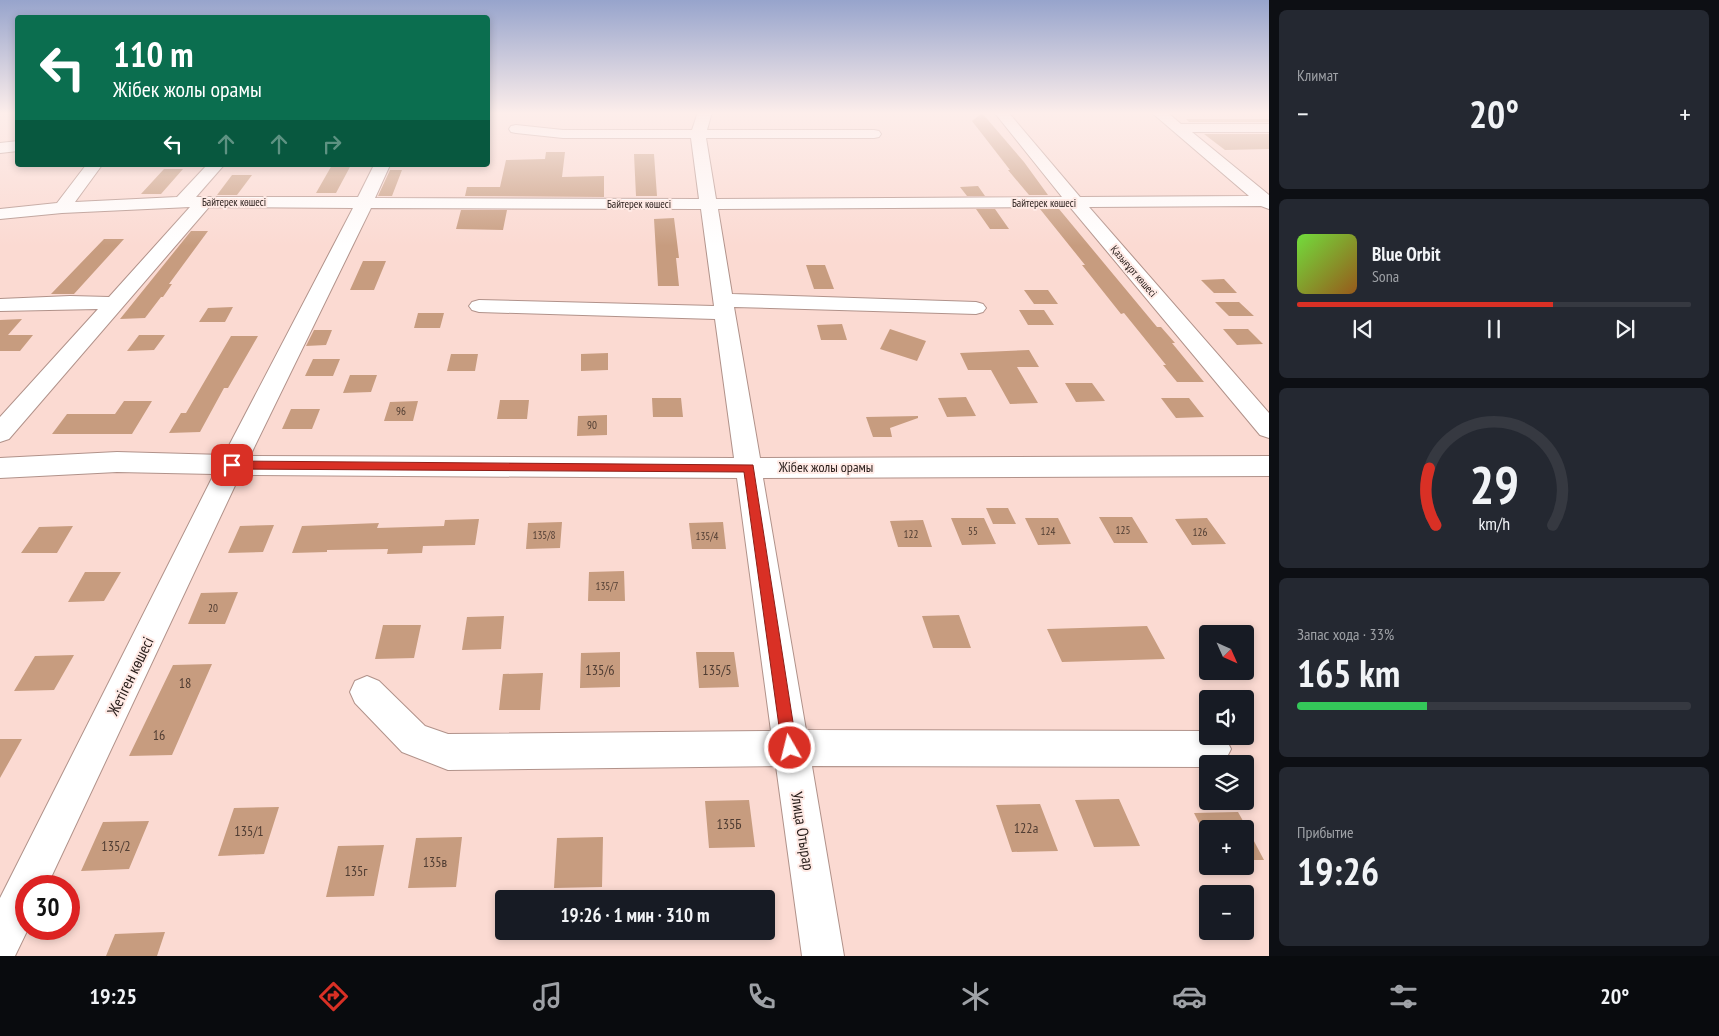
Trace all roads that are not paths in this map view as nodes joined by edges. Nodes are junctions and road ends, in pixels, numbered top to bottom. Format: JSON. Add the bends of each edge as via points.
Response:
{"nodes":[{"id":1,"x":701,"y":157,"type":"edge"},
{"id":2,"x":1038,"y":157,"type":"edge"},
{"id":3,"x":1213,"y":157,"type":"edge"},
{"id":4,"x":93,"y":167,"type":"edge"},
{"id":5,"x":214,"y":167,"type":"edge"},
{"id":6,"x":381,"y":167,"type":"edge"},
{"id":7,"x":182,"y":202,"type":"junction"},
{"id":8,"x":204,"y":202,"type":"junction"},
{"id":9,"x":1267,"y":202,"type":"edge"},
{"id":10,"x":364,"y":203,"type":"junction"},
{"id":11,"x":1076,"y":203,"type":"junction"},
{"id":12,"x":708,"y":204,"type":"junction"},
{"id":13,"x":62,"y":208,"type":"junction"},
{"id":14,"x":0,"y":214,"type":"edge"},
{"id":15,"x":113,"y":303,"type":"junction"},
{"id":16,"x":0,"y":305,"type":"edge"},
{"id":17,"x":479,"y":306,"type":"dead end"},
{"id":18,"x":723,"y":307,"type":"junction"},
{"id":19,"x":976,"y":308,"type":"dead end"},
{"id":20,"x":1269,"y":429,"type":"edge"},
{"id":21,"x":0,"y":433,"type":"edge"},
{"id":22,"x":232,"y":465,"type":"junction"},
{"id":23,"x":1269,"y":466,"type":"edge"},
{"id":24,"x":0,"y":468,"type":"edge"},
{"id":25,"x":749,"y":468,"type":"junction"},
{"id":26,"x":367,"y":692,"type":"dead end"},
{"id":27,"x":790,"y":748,"type":"junction"},
{"id":28,"x":1213,"y":749,"type":"dead end"},
{"id":29,"x":33,"y":875,"type":"edge"},
{"id":30,"x":15,"y":911,"type":"edge"},
{"id":31,"x":0,"y":942,"type":"edge"},
{"id":32,"x":823,"y":956,"type":"edge"}],
"edges":[{"from":1,"to":12,"type":"street","name":"Улица Отырар"},
{"from":2,"to":11,"type":"street","name":"Қазығұрт көшесі"},
{"from":3,"to":9,"type":"street"},
{"from":4,"to":13,"type":"street"},
{"from":5,"to":7,"type":"street"},
{"from":6,"to":10,"type":"street","name":"Жетіген көшесі"},
{"from":7,"to":8,"type":"street","name":"Байтерек көшесі"},
{"from":7,"to":13,"type":"street","name":"Байтерек көшесі"},
{"from":8,"to":10,"type":"street","name":"Байтерек көшесі"},
{"from":8,"to":15,"type":"street"},
{"from":9,"to":11,"type":"street","name":"Байтерек көшесі"},
{"from":10,"to":12,"type":"street","name":"Байтерек көшесі"},
{"from":10,"to":22,"type":"street","name":"Жетіген көшесі"},
{"from":11,"to":12,"type":"street","name":"Байтерек көшесі"},
{"from":11,"to":20,"type":"street","name":"Қазығұрт көшесі"},
{"from":12,"to":18,"type":"street","name":"Улица Отырар"},
{"from":13,"to":14,"type":"street","name":"Байтерек көшесі"},
{"from":15,"to":16,"type":"street"},
{"from":15,"to":21,"type":"street"},
{"from":17,"to":18,"type":"street"},
{"from":18,"to":19,"type":"street"},
{"from":18,"to":25,"type":"street","name":"Улица Отырар"},
{"from":22,"to":24,"type":"street","name":"Жібек жолы орамы","via":[[117,462]]},
{"from":22,"to":25,"type":"street","name":"Жібек жолы орамы"},
{"from":22,"to":29,"type":"street","name":"Жетіген көшесі"},
{"from":23,"to":25,"type":"street","name":"Жібек жолы орамы"},
{"from":25,"to":27,"type":"street","name":"Улица Отырар"},
{"from":26,"to":27,"type":"street","via":[[414,740],[448,752]]},
{"from":27,"to":28,"type":"street"},
{"from":27,"to":32,"type":"street","name":"Улица Отырар"},
{"from":30,"to":31,"type":"street","name":"Жетіген көшесі"}]}
